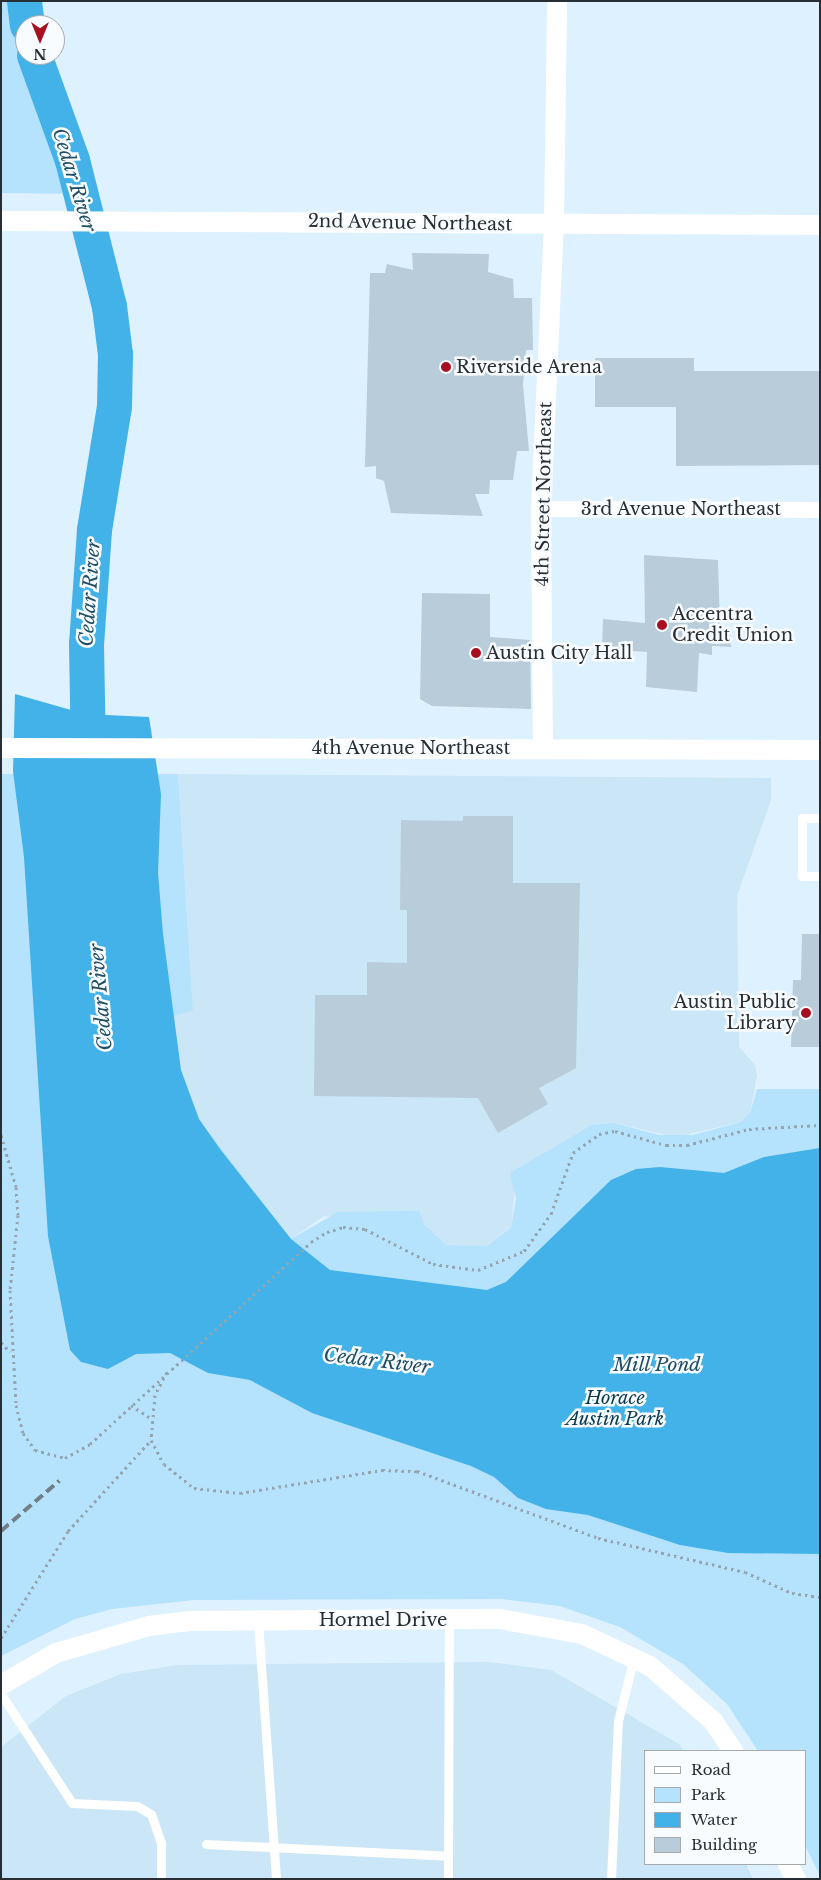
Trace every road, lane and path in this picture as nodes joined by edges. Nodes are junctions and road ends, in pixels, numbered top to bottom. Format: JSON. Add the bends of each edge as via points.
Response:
{"nodes":[{"id":1,"x":557,"y":1,"type":"edge"},
{"id":2,"x":1,"y":221,"type":"edge"},
{"id":3,"x":554,"y":224,"type":"junction"},
{"id":4,"x":820,"y":225,"type":"edge"},
{"id":5,"x":542,"y":509,"type":"junction"},
{"id":6,"x":820,"y":510,"type":"edge"},
{"id":7,"x":1,"y":748,"type":"edge"},
{"id":8,"x":543,"y":748,"type":"junction"},
{"id":9,"x":820,"y":750,"type":"edge"},
{"id":10,"x":820,"y":818,"type":"edge"},
{"id":11,"x":820,"y":876,"type":"edge"},
{"id":12,"x":820,"y":1124,"type":"edge"},
{"id":13,"x":1,"y":1135,"type":"edge"},
{"id":14,"x":1,"y":1342,"type":"edge"},
{"id":15,"x":10,"y":1352,"type":"junction"},
{"id":16,"x":168,"y":1370,"type":"junction"},
{"id":17,"x":131,"y":1405,"type":"junction"},
{"id":18,"x":150,"y":1418,"type":"junction"},
{"id":19,"x":151,"y":1440,"type":"junction"},
{"id":20,"x":820,"y":1597,"type":"edge"},
{"id":21,"x":449,"y":1620,"type":"junction"},
{"id":22,"x":258,"y":1621,"type":"junction"},
{"id":23,"x":1,"y":1638,"type":"edge"},
{"id":24,"x":634,"y":1657,"type":"junction"},
{"id":25,"x":1,"y":1685,"type":"edge"},
{"id":26,"x":1,"y":1694,"type":"edge"},
{"id":27,"x":732,"y":1750,"type":"edge"},
{"id":28,"x":206,"y":1844,"type":"dead end"},
{"id":29,"x":272,"y":1844,"type":"junction"},
{"id":30,"x":448,"y":1856,"type":"junction"},
{"id":31,"x":789,"y":1865,"type":"edge"},
{"id":32,"x":162,"y":1879,"type":"edge"},
{"id":33,"x":276,"y":1879,"type":"edge"},
{"id":34,"x":448,"y":1879,"type":"edge"},
{"id":35,"x":611,"y":1879,"type":"edge"},
{"id":36,"x":796,"y":1879,"type":"edge"}],
"edges":[{"from":1,"to":3,"type":"street","name":"4th Street Northeast"},
{"from":2,"to":3,"type":"street","name":"2nd Avenue Northeast"},
{"from":3,"to":4,"type":"street","name":"2nd Avenue Northeast"},
{"from":3,"to":5,"type":"street","name":"4th Street Northeast"},
{"from":5,"to":6,"type":"street","name":"3rd Avenue Northeast"},
{"from":5,"to":8,"type":"street","name":"4th Street Northeast"},
{"from":7,"to":8,"type":"street","name":"4th Avenue Northeast"},
{"from":8,"to":9,"type":"street","name":"4th Avenue Northeast"},
{"from":10,"to":11,"type":"lane","via":[[802,818],[802,876]]},
{"from":12,"to":16,"type":"path","via":[[749,1129],[687,1145],[666,1145],[614,1131],[599,1134],[574,1153],[551,1214],[524,1251],[478,1270],[433,1264],[365,1229],[343,1227],[311,1242]]},
{"from":13,"to":15,"type":"path","via":[[16,1187],[18,1215]]},
{"from":14,"to":15,"type":"path"},
{"from":15,"to":17,"type":"path","via":[[21,1424],[36,1450],[65,1458],[90,1444]]},
{"from":16,"to":17,"type":"path"},
{"from":16,"to":18,"type":"path"},
{"from":17,"to":18,"type":"path"},
{"from":18,"to":19,"type":"path"},
{"from":19,"to":20,"type":"path","via":[[164,1464],[194,1488],[240,1493],[382,1470],[417,1471],[598,1538],[745,1572],[792,1593]]},
{"from":19,"to":23,"type":"path","via":[[68,1531]]},
{"from":21,"to":22,"type":"street","name":"Hormel Drive"},
{"from":21,"to":24,"type":"street","name":"Hormel Drive","via":[[539,1624],[582,1634]]},
{"from":21,"to":30,"type":"lane"},
{"from":22,"to":25,"type":"street","name":"Hormel Drive","via":[[190,1622],[116,1633],[56,1652]]},
{"from":22,"to":29,"type":"lane"},
{"from":24,"to":27,"type":"street","name":"Hormel Drive","via":[[684,1691],[713,1721]]},
{"from":24,"to":35,"type":"lane","via":[[618,1720]]},
{"from":26,"to":32,"type":"lane","via":[[72,1803],[137,1806],[151,1814],[162,1844]]},
{"from":28,"to":29,"type":"lane"},
{"from":29,"to":30,"type":"lane"},
{"from":29,"to":33,"type":"lane"},
{"from":30,"to":34,"type":"lane"},
{"from":31,"to":36,"type":"street"}]}
